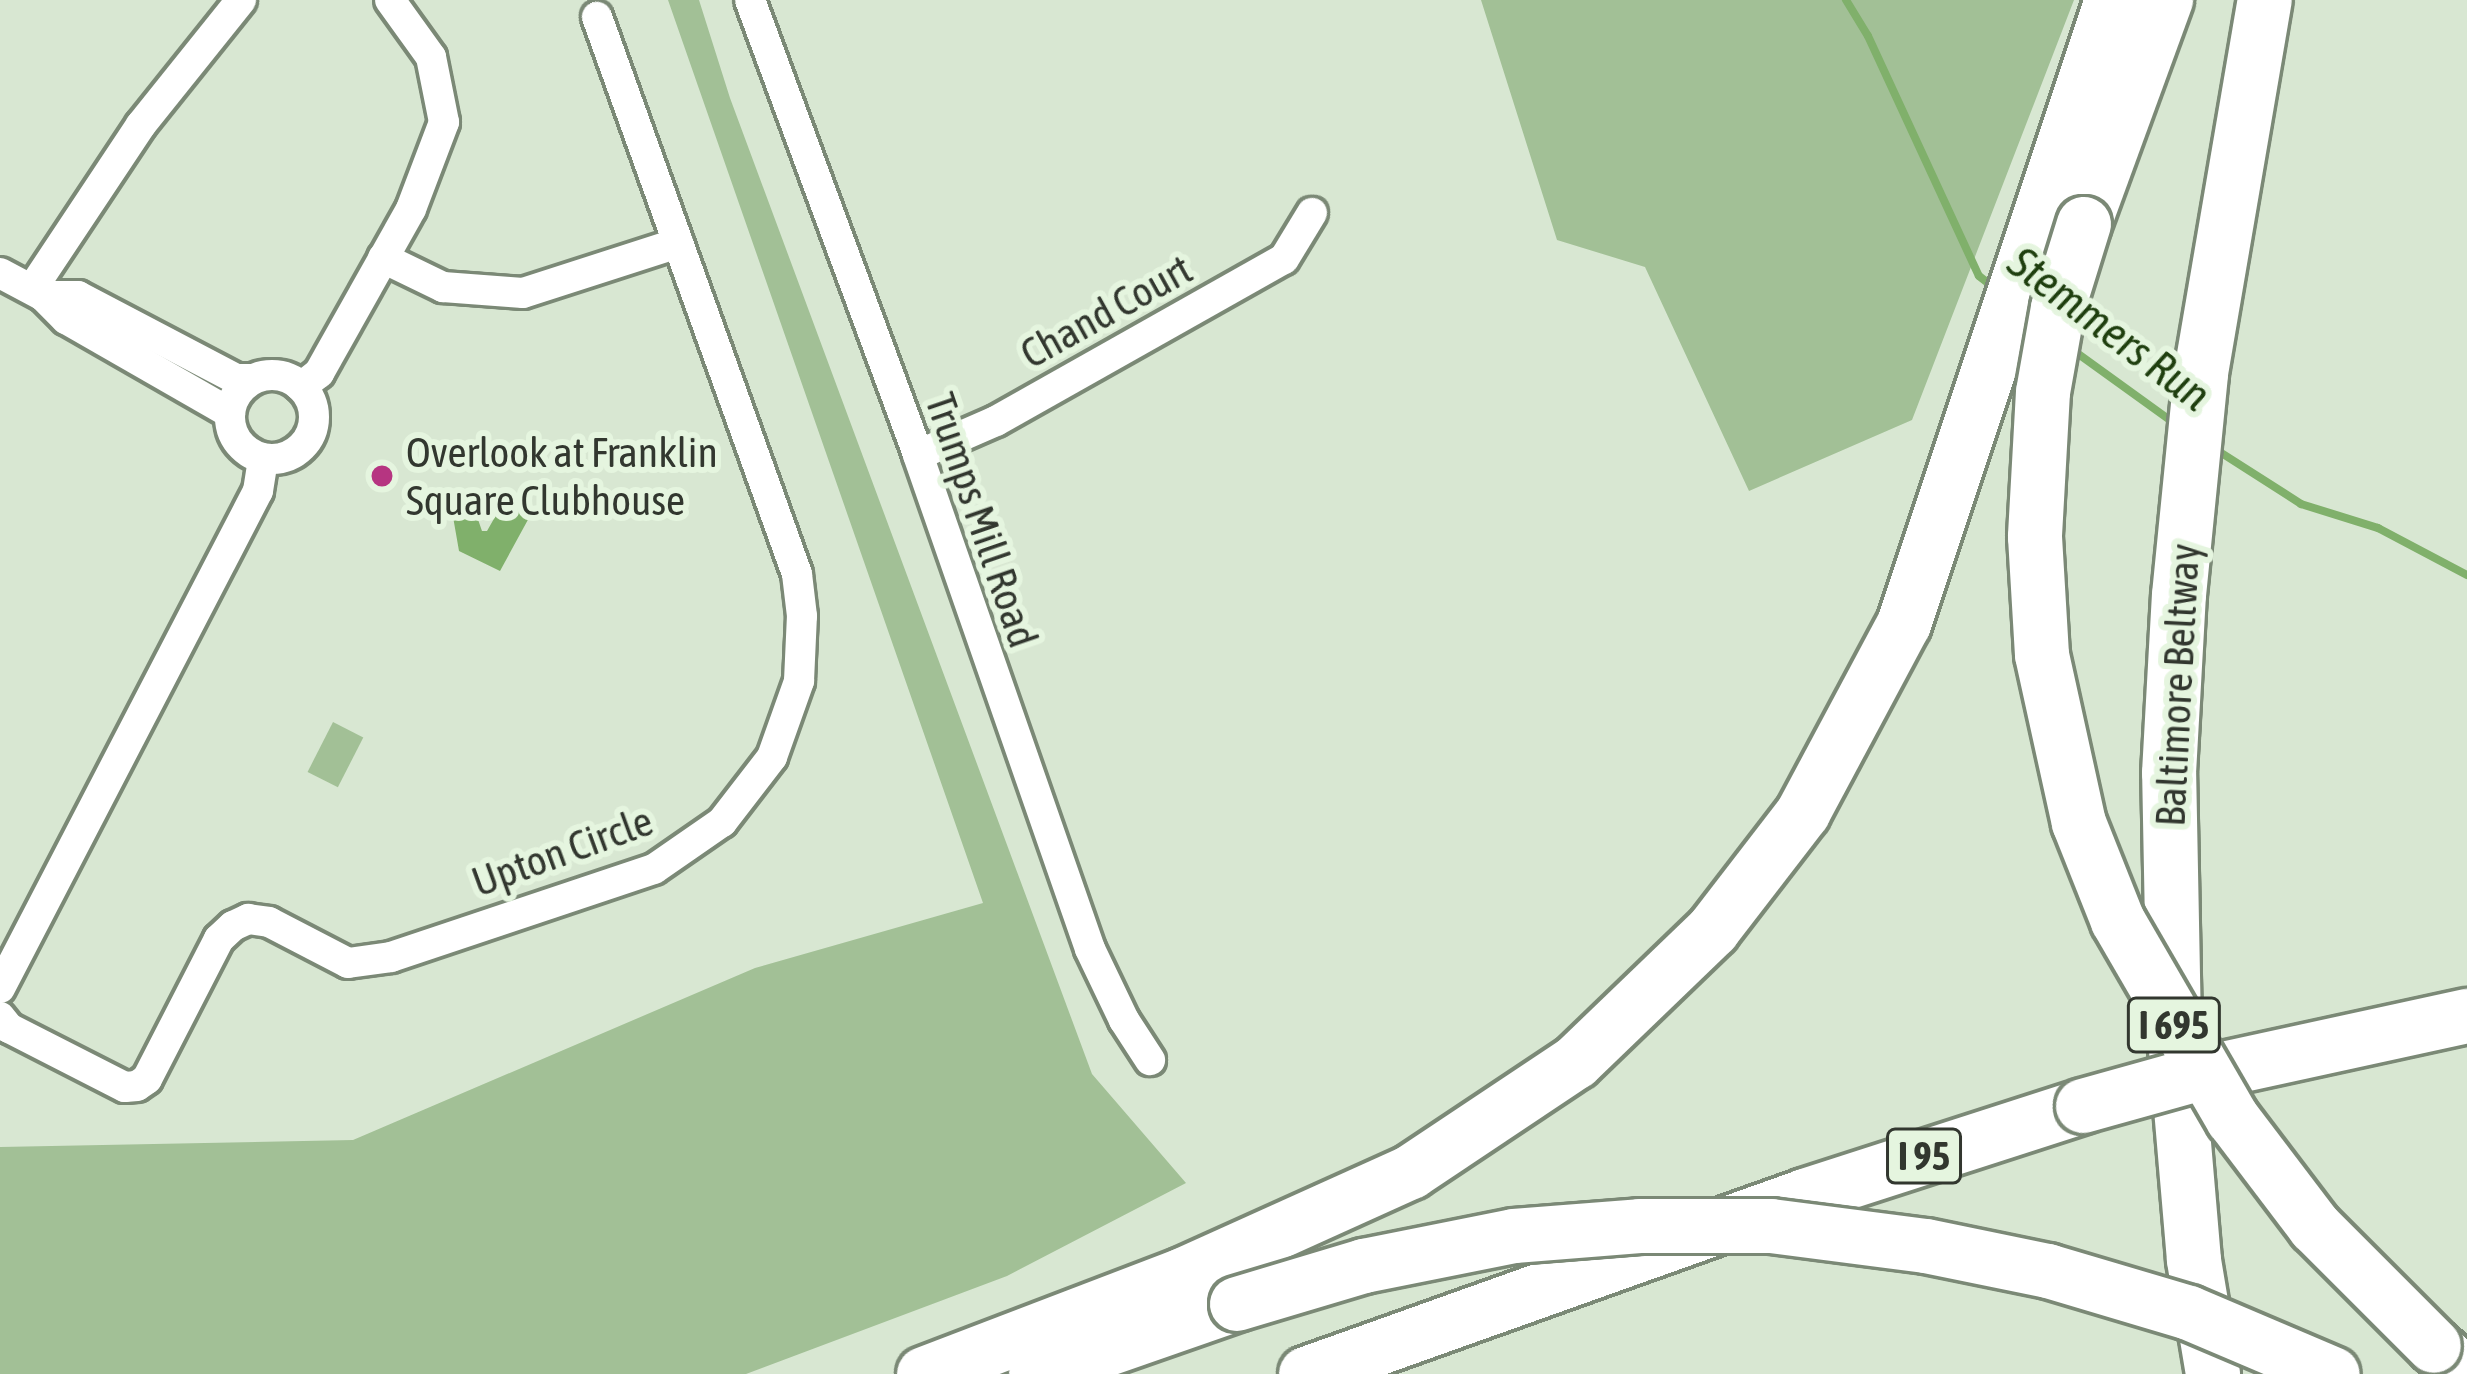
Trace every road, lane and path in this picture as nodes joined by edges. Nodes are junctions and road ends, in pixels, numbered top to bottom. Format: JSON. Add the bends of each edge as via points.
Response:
{"nodes":[{"id":1,"x":241,"y":0,"type":"edge"},
{"id":2,"x":390,"y":0,"type":"edge"},
{"id":3,"x":750,"y":0,"type":"edge"},
{"id":4,"x":2111,"y":0,"type":"edge"},
{"id":5,"x":2166,"y":0,"type":"edge"},
{"id":6,"x":2265,"y":0,"type":"edge"},
{"id":7,"x":597,"y":17,"type":"dead end"},
{"id":8,"x":1312,"y":213,"type":"dead end"},
{"id":9,"x":2061,"y":220,"type":"junction"},
{"id":10,"x":678,"y":243,"type":"junction"},
{"id":11,"x":383,"y":258,"type":"junction"},
{"id":12,"x":0,"y":273,"type":"edge"},
{"id":13,"x":38,"y":292,"type":"junction"},
{"id":14,"x":252,"y":380,"type":"junction"},
{"id":15,"x":301,"y":387,"type":"junction"},
{"id":16,"x":230,"y":413,"type":"junction"},
{"id":17,"x":918,"y":455,"type":"junction"},
{"id":18,"x":263,"y":458,"type":"junction"},
{"id":19,"x":0,"y":988,"type":"edge"},
{"id":20,"x":2467,"y":1016,"type":"edge"},
{"id":21,"x":0,"y":1017,"type":"edge"},
{"id":22,"x":1150,"y":1060,"type":"dead end"},
{"id":23,"x":2467,"y":1344,"type":"edge"},
{"id":24,"x":924,"y":1374,"type":"edge"},
{"id":25,"x":1036,"y":1374,"type":"edge"},
{"id":26,"x":1306,"y":1374,"type":"edge"},
{"id":27,"x":2213,"y":1374,"type":"edge"},
{"id":28,"x":2332,"y":1374,"type":"edge"},
{"id":29,"x":2439,"y":1374,"type":"edge"},
{"id":30,"x":2466,"y":1374,"type":"edge"}],
"edges":[{"from":1,"to":13,"type":"street","via":[[141,125]]},
{"from":2,"to":11,"type":"street","via":[[431,57],[444,122],[427,176]]},
{"from":3,"to":17,"type":"street","name":"Trumps Mill Road"},
{"from":4,"to":9,"type":"highway"},
{"from":5,"to":9,"type":"highway"},
{"from":6,"to":27,"type":"highway","name":"Baltimore Beltway","number":"I 695","via":[[2201,373],[2169,773],[2174,1027],[2194,1259]]},
{"from":7,"to":10,"type":"street","name":"Upton Circle"},
{"from":8,"to":17,"type":"street","name":"Chand Court","via":[[1284,259],[996,421]]},
{"from":9,"to":24,"type":"highway","via":[[1978,397],[1917,591],[1833,763],[1748,888],[1628,1017],[1497,1119],[1372,1192]]},
{"from":9,"to":30,"type":"highway","bridge":true,"via":[[2036,514],[2042,655],[2079,823],[2118,921],[2167,1012],[2262,1161],[2376,1292]]},
{"from":10,"to":11,"type":"street","via":[[524,293],[443,287]]},
{"from":10,"to":21,"type":"street","name":"Upton Circle","via":[[796,574],[802,616],[790,713],[738,806],[654,868],[368,964],[335,958],[269,922],[232,926],[137,1086],[125,1087]]},
{"from":11,"to":15,"type":"street","via":[[319,373]]},
{"from":12,"to":13,"type":"street"},
{"from":13,"to":14,"type":"street","via":[[78,296],[236,379]]},
{"from":13,"to":16,"type":"street","via":[[66,319]]},
{"from":14,"to":15,"type":"street","via":[[278,375]]},
{"from":14,"to":16,"type":"street"},
{"from":15,"to":18,"type":"street","via":[[313,410],[309,436],[289,454]]},
{"from":16,"to":18,"type":"street","via":[[235,436]]},
{"from":17,"to":22,"type":"street","name":"Trumps Mill Road","via":[[1090,949]]},
{"from":18,"to":19,"type":"street","via":[[258,491]]},
{"from":20,"to":26,"type":"highway","number":"I 95","bridge":true,"via":[[2083,1106]]},
{"from":23,"to":29,"type":"highway"},
{"from":25,"to":28,"type":"highway","bridge":true,"via":[[1380,1262],[1514,1236],[1640,1226],[1771,1226],[2048,1271],[2189,1313]]}]}
